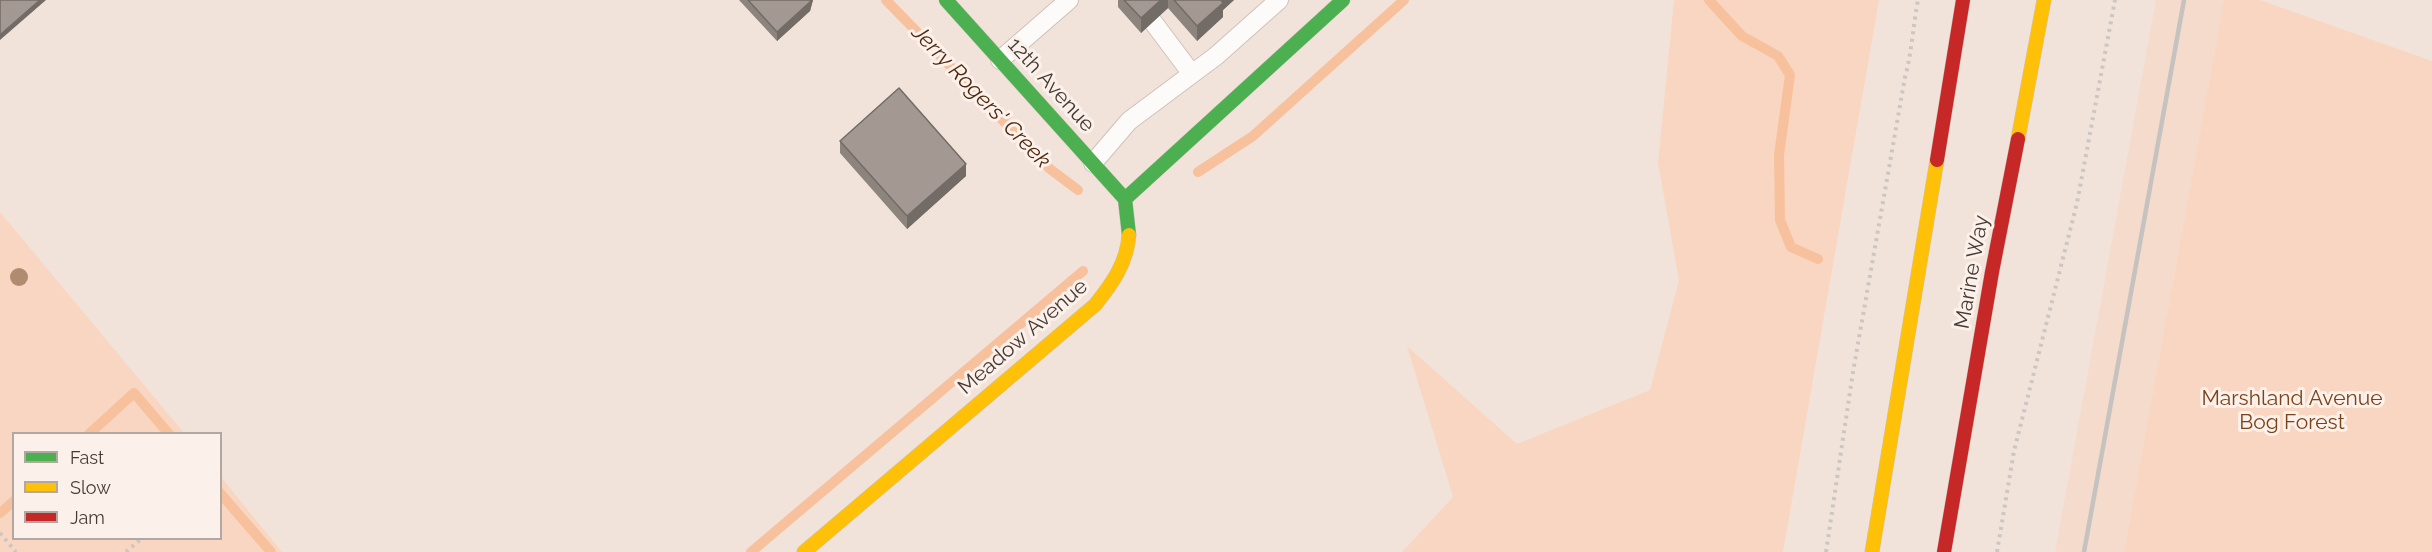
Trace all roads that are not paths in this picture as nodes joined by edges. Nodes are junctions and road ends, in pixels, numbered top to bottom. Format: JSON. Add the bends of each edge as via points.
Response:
{"nodes":[{"id":1,"x":946,"y":0,"type":"edge"},
{"id":2,"x":1069,"y":0,"type":"edge"},
{"id":3,"x":1279,"y":0,"type":"edge"},
{"id":4,"x":1343,"y":0,"type":"edge"},
{"id":5,"x":1963,"y":0,"type":"edge"},
{"id":6,"x":2044,"y":0,"type":"edge"},
{"id":7,"x":1153,"y":22,"type":"edge"},
{"id":8,"x":1000,"y":60,"type":"junction"},
{"id":9,"x":1192,"y":74,"type":"junction"},
{"id":10,"x":1093,"y":163,"type":"junction"},
{"id":11,"x":1125,"y":199,"type":"junction"},
{"id":12,"x":804,"y":552,"type":"edge"},
{"id":13,"x":1872,"y":552,"type":"edge"},
{"id":14,"x":1944,"y":552,"type":"edge"}],
"edges":[{"from":1,"to":8,"type":"main road","name":"12th Avenue"},
{"from":2,"to":8,"type":"lane"},
{"from":3,"to":9,"type":"lane"},
{"from":4,"to":11,"type":"main road"},
{"from":5,"to":13,"type":"main road"},
{"from":6,"to":14,"type":"main road","name":"Marine Way"},
{"from":7,"to":9,"type":"lane"},
{"from":8,"to":10,"type":"main road","name":"12th Avenue"},
{"from":9,"to":10,"type":"lane","via":[[1129,121]]},
{"from":10,"to":11,"type":"main road","name":"12th Avenue"},
{"from":11,"to":12,"type":"main road","name":"Meadow Avenue","via":[[1130,240],[1124,263],[1095,305]]}]}
